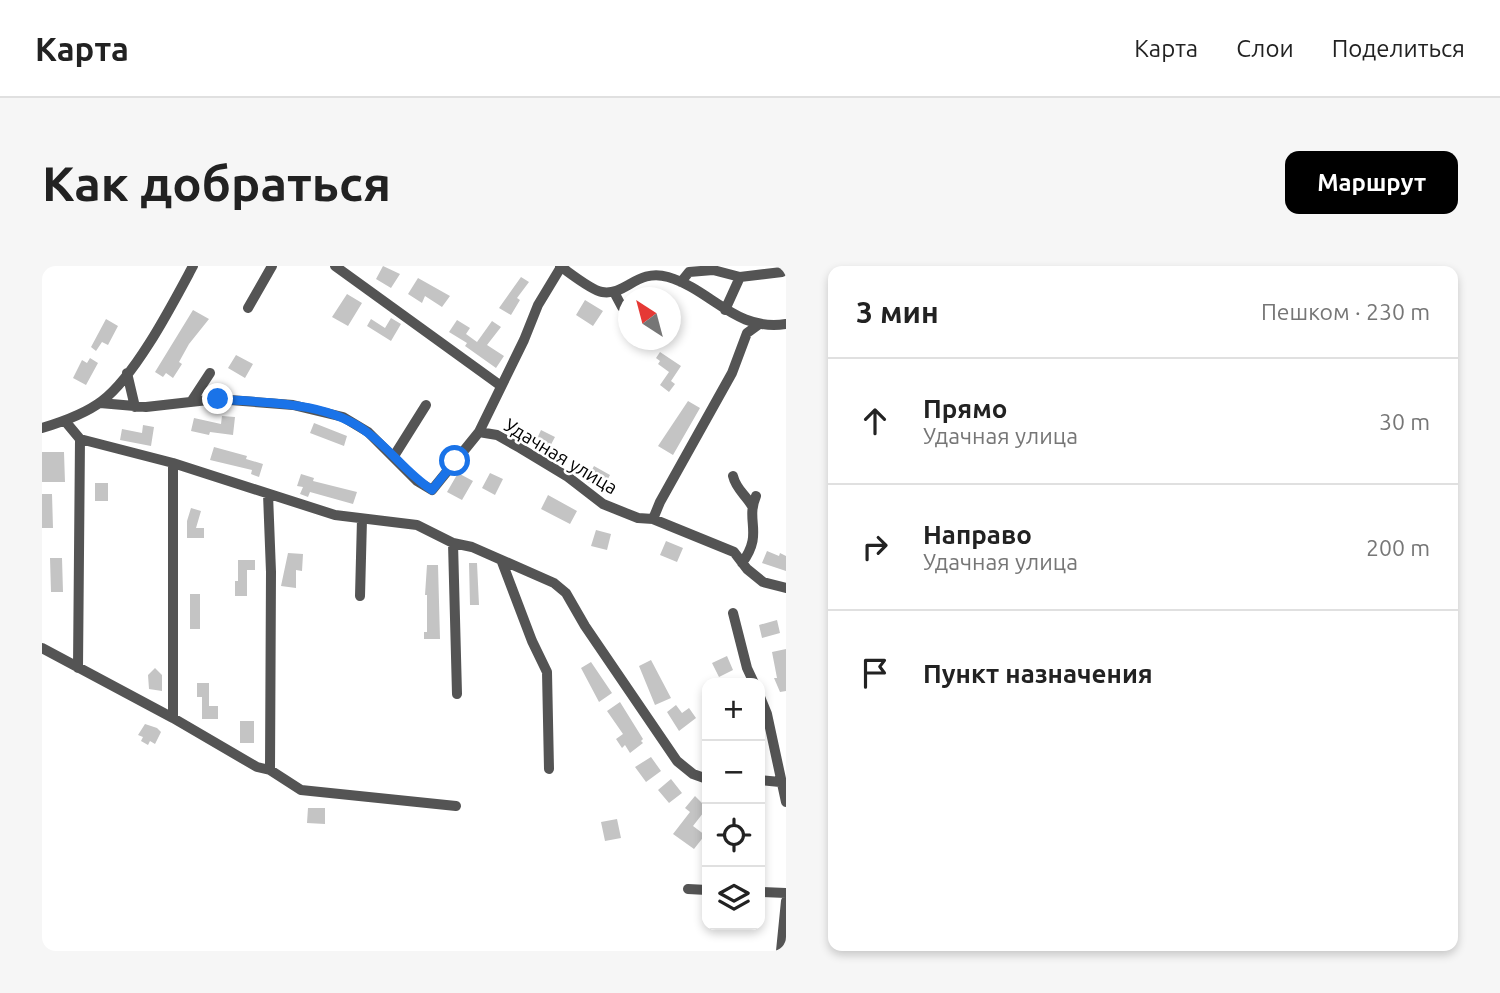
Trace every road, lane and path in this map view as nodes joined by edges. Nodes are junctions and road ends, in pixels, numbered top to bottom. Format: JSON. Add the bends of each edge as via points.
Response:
{"nodes":[{"id":1,"x":193,"y":266,"type":"edge"},
{"id":2,"x":272,"y":266,"type":"edge"},
{"id":3,"x":335,"y":266,"type":"edge"},
{"id":4,"x":561,"y":266,"type":"edge"},
{"id":5,"x":784,"y":266,"type":"edge"},
{"id":6,"x":740,"y":277,"type":"junction"},
{"id":7,"x":681,"y":282,"type":"junction"},
{"id":8,"x":614,"y":292,"type":"junction"},
{"id":9,"x":618,"y":300,"type":"edge"},
{"id":10,"x":248,"y":308,"type":"dead end"},
{"id":11,"x":725,"y":310,"type":"junction"},
{"id":12,"x":786,"y":324,"type":"edge"},
{"id":13,"x":758,"y":325,"type":"junction"},
{"id":14,"x":127,"y":373,"type":"junction"},
{"id":15,"x":211,"y":373,"type":"dead end"},
{"id":16,"x":501,"y":386,"type":"junction"},
{"id":17,"x":100,"y":402,"type":"junction"},
{"id":18,"x":191,"y":402,"type":"junction"},
{"id":19,"x":426,"y":405,"type":"dead end"},
{"id":20,"x":135,"y":407,"type":"junction"},
{"id":21,"x":65,"y":421,"type":"junction"},
{"id":22,"x":42,"y":428,"type":"edge"},
{"id":23,"x":479,"y":432,"type":"junction"},
{"id":24,"x":80,"y":439,"type":"junction"},
{"id":25,"x":394,"y":456,"type":"junction"},
{"id":26,"x":173,"y":463,"type":"junction"},
{"id":27,"x":733,"y":475,"type":"dead end"},
{"id":28,"x":268,"y":494,"type":"junction"},
{"id":29,"x":362,"y":519,"type":"junction"},
{"id":30,"x":653,"y":519,"type":"junction"},
{"id":31,"x":453,"y":543,"type":"junction"},
{"id":32,"x":502,"y":562,"type":"junction"},
{"id":33,"x":742,"y":563,"type":"junction"},
{"id":34,"x":786,"y":588,"type":"edge"},
{"id":35,"x":360,"y":596,"type":"dead end"},
{"id":36,"x":733,"y":613,"type":"dead end"},
{"id":37,"x":42,"y":648,"type":"edge"},
{"id":38,"x":78,"y":668,"type":"junction"},
{"id":39,"x":752,"y":678,"type":"edge"},
{"id":40,"x":457,"y":694,"type":"dead end"},
{"id":41,"x":765,"y":709,"type":"edge"},
{"id":42,"x":173,"y":718,"type":"junction"},
{"id":43,"x":549,"y":769,"type":"dead end"},
{"id":44,"x":270,"y":770,"type":"junction"},
{"id":45,"x":702,"y":777,"type":"edge"},
{"id":46,"x":765,"y":780,"type":"edge"},
{"id":47,"x":780,"y":782,"type":"junction"},
{"id":48,"x":786,"y":802,"type":"edge"},
{"id":49,"x":456,"y":806,"type":"dead end"},
{"id":50,"x":688,"y":889,"type":"dead end"},
{"id":51,"x":702,"y":890,"type":"edge"},
{"id":52,"x":765,"y":892,"type":"edge"},
{"id":53,"x":786,"y":893,"type":"edge"},
{"id":54,"x":786,"y":901,"type":"edge"},
{"id":55,"x":781,"y":951,"type":"edge"}],
"edges":[{"from":1,"to":14,"type":"street"},
{"from":2,"to":10,"type":"street"},
{"from":3,"to":16,"type":"street"},
{"from":4,"to":8,"type":"street","via":[[599,292]]},
{"from":4,"to":16,"type":"street"},
{"from":5,"to":6,"type":"street","via":[[782,272]]},
{"from":6,"to":7,"type":"street","via":[[713,270],[689,272]]},
{"from":6,"to":11,"type":"street"},
{"from":7,"to":8,"type":"street","via":[[659,274],[646,275]]},
{"from":7,"to":11,"type":"street"},
{"from":8,"to":9,"type":"street"},
{"from":11,"to":13,"type":"street"},
{"from":12,"to":13,"type":"street"},
{"from":13,"to":30,"type":"street","via":[[747,333],[732,373]]},
{"from":14,"to":17,"type":"street"},
{"from":14,"to":20,"type":"street"},
{"from":15,"to":18,"type":"street"},
{"from":16,"to":23,"type":"street"},
{"from":17,"to":20,"type":"street","name":"Удачная улица"},
{"from":17,"to":21,"type":"street"},
{"from":18,"to":20,"type":"street","name":"Удачная улица"},
{"from":18,"to":25,"type":"street","name":"Удачная улица","via":[[218,399],[293,405],[343,417]]},
{"from":19,"to":25,"type":"street"},
{"from":21,"to":22,"type":"street"},
{"from":21,"to":24,"type":"street"},
{"from":23,"to":25,"type":"street","name":"Удачная улица","via":[[432,490]]},
{"from":23,"to":30,"type":"street","name":"Удачная улица","via":[[497,435],[520,448],[603,504]]},
{"from":24,"to":26,"type":"street"},
{"from":24,"to":38,"type":"street"},
{"from":26,"to":28,"type":"street"},
{"from":26,"to":42,"type":"street"},
{"from":27,"to":33,"type":"street","via":[[736,487],[754,501],[755,537]]},
{"from":28,"to":29,"type":"street"},
{"from":28,"to":44,"type":"street"},
{"from":29,"to":31,"type":"street","via":[[417,526]]},
{"from":29,"to":35,"type":"street"},
{"from":30,"to":33,"type":"street","name":"Удачная улица","via":[[734,552]]},
{"from":31,"to":32,"type":"street"},
{"from":31,"to":40,"type":"street"},
{"from":32,"to":43,"type":"street","via":[[548,672]]},
{"from":32,"to":45,"type":"street","via":[[554,583],[566,593],[677,761]]},
{"from":33,"to":34,"type":"street","name":"Удачная улица","via":[[763,582]]},
{"from":36,"to":39,"type":"street"},
{"from":37,"to":38,"type":"street"},
{"from":38,"to":42,"type":"street"},
{"from":41,"to":47,"type":"street"},
{"from":42,"to":44,"type":"street"},
{"from":44,"to":49,"type":"street","via":[[301,790]]},
{"from":46,"to":47,"type":"street"},
{"from":47,"to":48,"type":"street"},
{"from":50,"to":51,"type":"street"},
{"from":52,"to":53,"type":"street"},
{"from":54,"to":55,"type":"street"}]}
